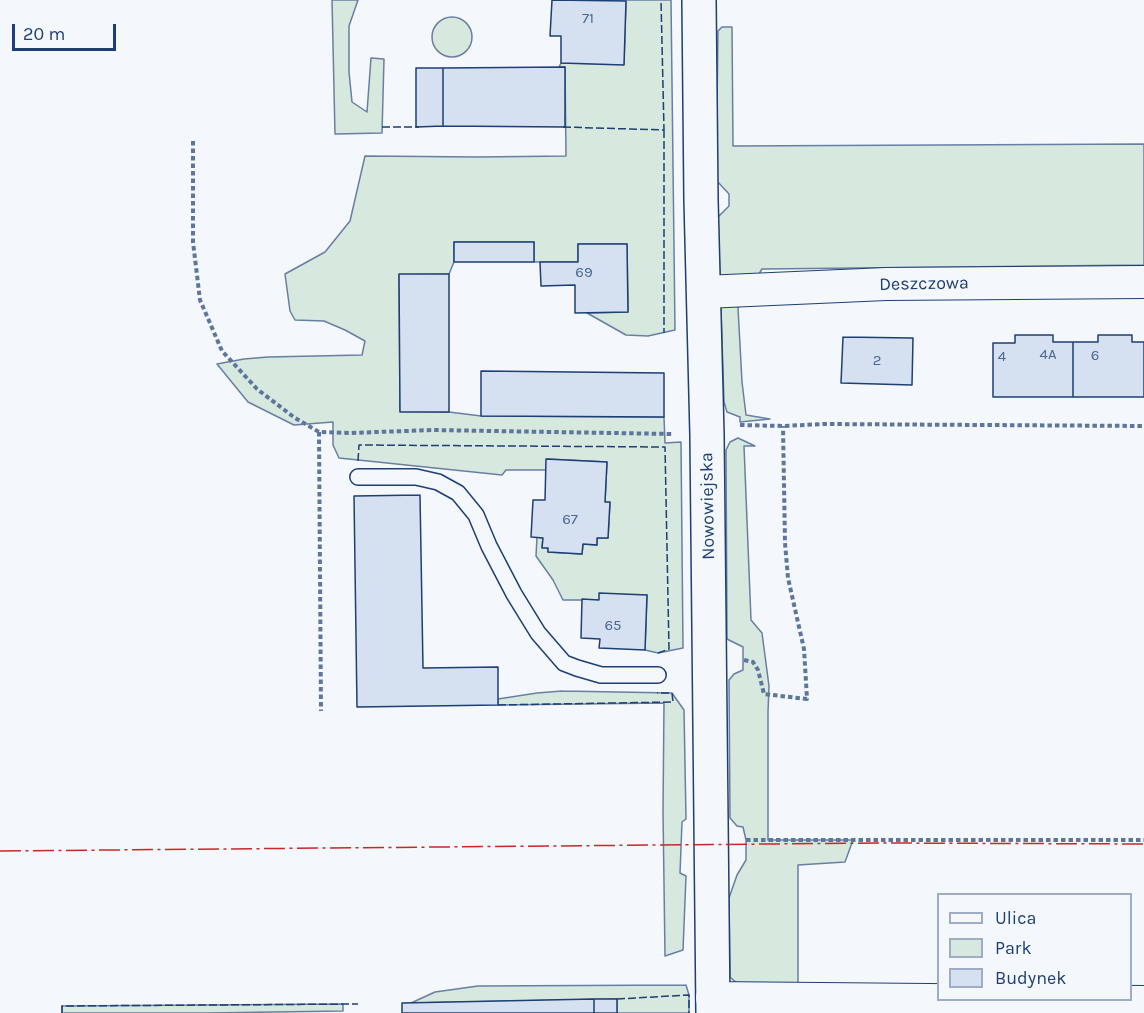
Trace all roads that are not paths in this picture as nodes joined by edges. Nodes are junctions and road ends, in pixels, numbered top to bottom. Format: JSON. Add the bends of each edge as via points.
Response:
{"nodes":[{"id":1,"x":699,"y":0,"type":"edge"},
{"id":2,"x":1144,"y":282,"type":"edge"},
{"id":3,"x":704,"y":292,"type":"junction"},
{"id":4,"x":358,"y":477,"type":"dead end"},
{"id":5,"x":658,"y":675,"type":"dead end"},
{"id":6,"x":1144,"y":1002,"type":"edge"},
{"id":7,"x":712,"y":1005,"type":"edge"}],
"edges":[{"from":1,"to":3,"type":"street","name":"Nowowiejska"},
{"from":2,"to":3,"type":"street","name":"Deszczowa","via":[[886,284]]},
{"from":3,"to":7,"type":"street","name":"Nowowiejska"},
{"from":4,"to":5,"type":"lane","via":[[416,477],[459,493],[476,515],[504,575],[538,633],[564,663],[601,675]]},
{"from":6,"to":7,"type":"street"}]}
